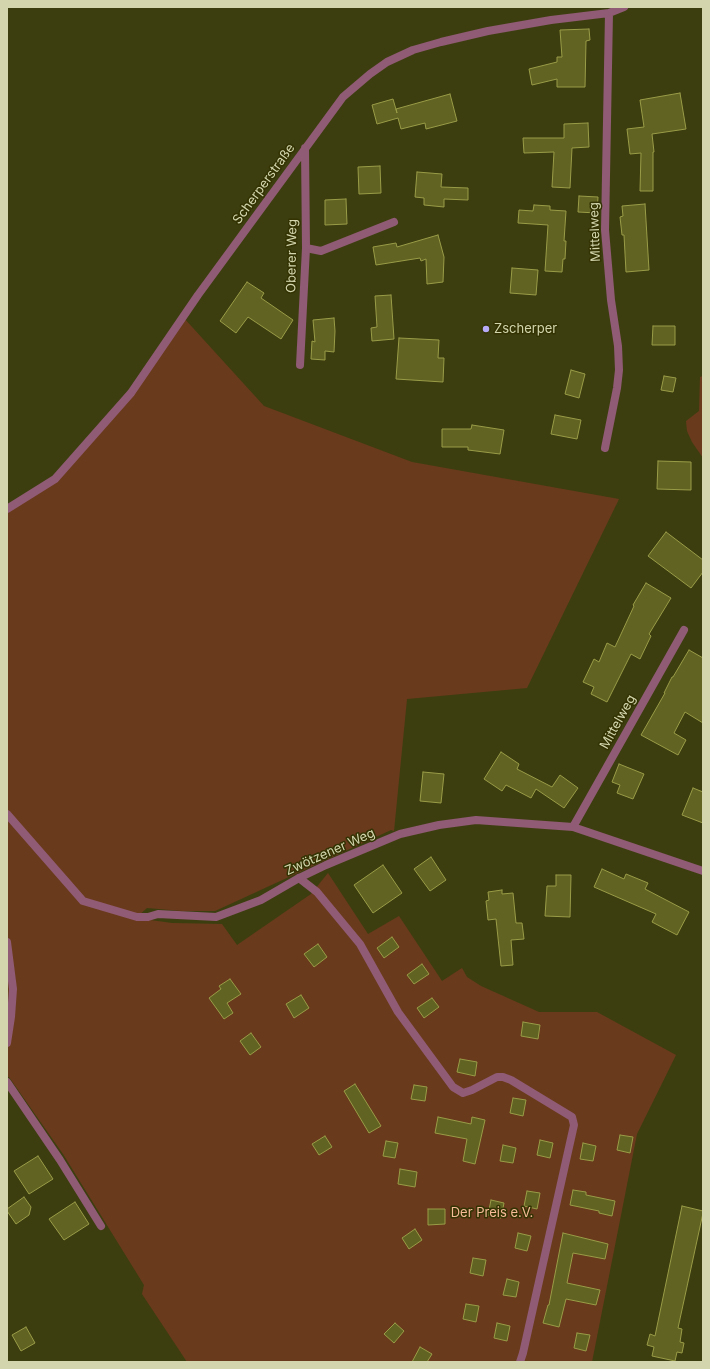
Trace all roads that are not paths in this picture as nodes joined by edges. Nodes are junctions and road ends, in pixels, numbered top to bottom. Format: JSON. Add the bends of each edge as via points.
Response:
{"nodes":[{"id":1,"x":622,"y":7,"type":"edge"},
{"id":2,"x":609,"y":13,"type":"junction"},
{"id":3,"x":305,"y":148,"type":"junction"},
{"id":4,"x":394,"y":222,"type":"dead end"},
{"id":5,"x":306,"y":248,"type":"junction"},
{"id":6,"x":300,"y":365,"type":"dead end"},
{"id":7,"x":605,"y":448,"type":"dead end"},
{"id":8,"x":7,"y":509,"type":"edge"},
{"id":9,"x":684,"y":630,"type":"dead end"},
{"id":10,"x":7,"y":814,"type":"edge"},
{"id":11,"x":573,"y":827,"type":"junction"},
{"id":12,"x":703,"y":871,"type":"edge"},
{"id":13,"x":299,"y":878,"type":"junction"},
{"id":14,"x":7,"y":942,"type":"edge"},
{"id":15,"x":7,"y":1043,"type":"edge"},
{"id":16,"x":7,"y":1082,"type":"edge"},
{"id":17,"x":101,"y":1226,"type":"dead end"},
{"id":18,"x":520,"y":1362,"type":"edge"}],
"edges":[{"from":1,"to":2,"type":"street","name":"Scherperstraße"},
{"from":2,"to":3,"type":"street","name":"Scherperstraße","via":[[488,31],[413,50],[387,62],[344,97]]},
{"from":2,"to":7,"type":"street","name":"Mittelweg","via":[[605,230],[619,370]]},
{"from":3,"to":5,"type":"street","name":"Oberer Weg"},
{"from":3,"to":8,"type":"street","name":"Scherperstraße","via":[[130,393],[55,480]]},
{"from":4,"to":5,"type":"street","via":[[321,251]]},
{"from":5,"to":6,"type":"street","name":"Oberer Weg"},
{"from":9,"to":11,"type":"street","name":"Mittelweg"},
{"from":10,"to":13,"type":"street","name":"Zwötzener Weg","via":[[83,901],[138,917],[158,914],[216,917],[261,900]]},
{"from":11,"to":12,"type":"street","name":"Zwötzener Weg"},
{"from":11,"to":13,"type":"street","name":"Zwötzener Weg","via":[[476,820],[439,825],[400,834]]},
{"from":13,"to":18,"type":"street","via":[[317,892],[360,944],[398,1012],[453,1087],[463,1092],[480,1087],[496,1077],[504,1077],[572,1117],[574,1125],[524,1354]]},
{"from":14,"to":15,"type":"street","via":[[13,989]]},
{"from":16,"to":17,"type":"street"}]}
